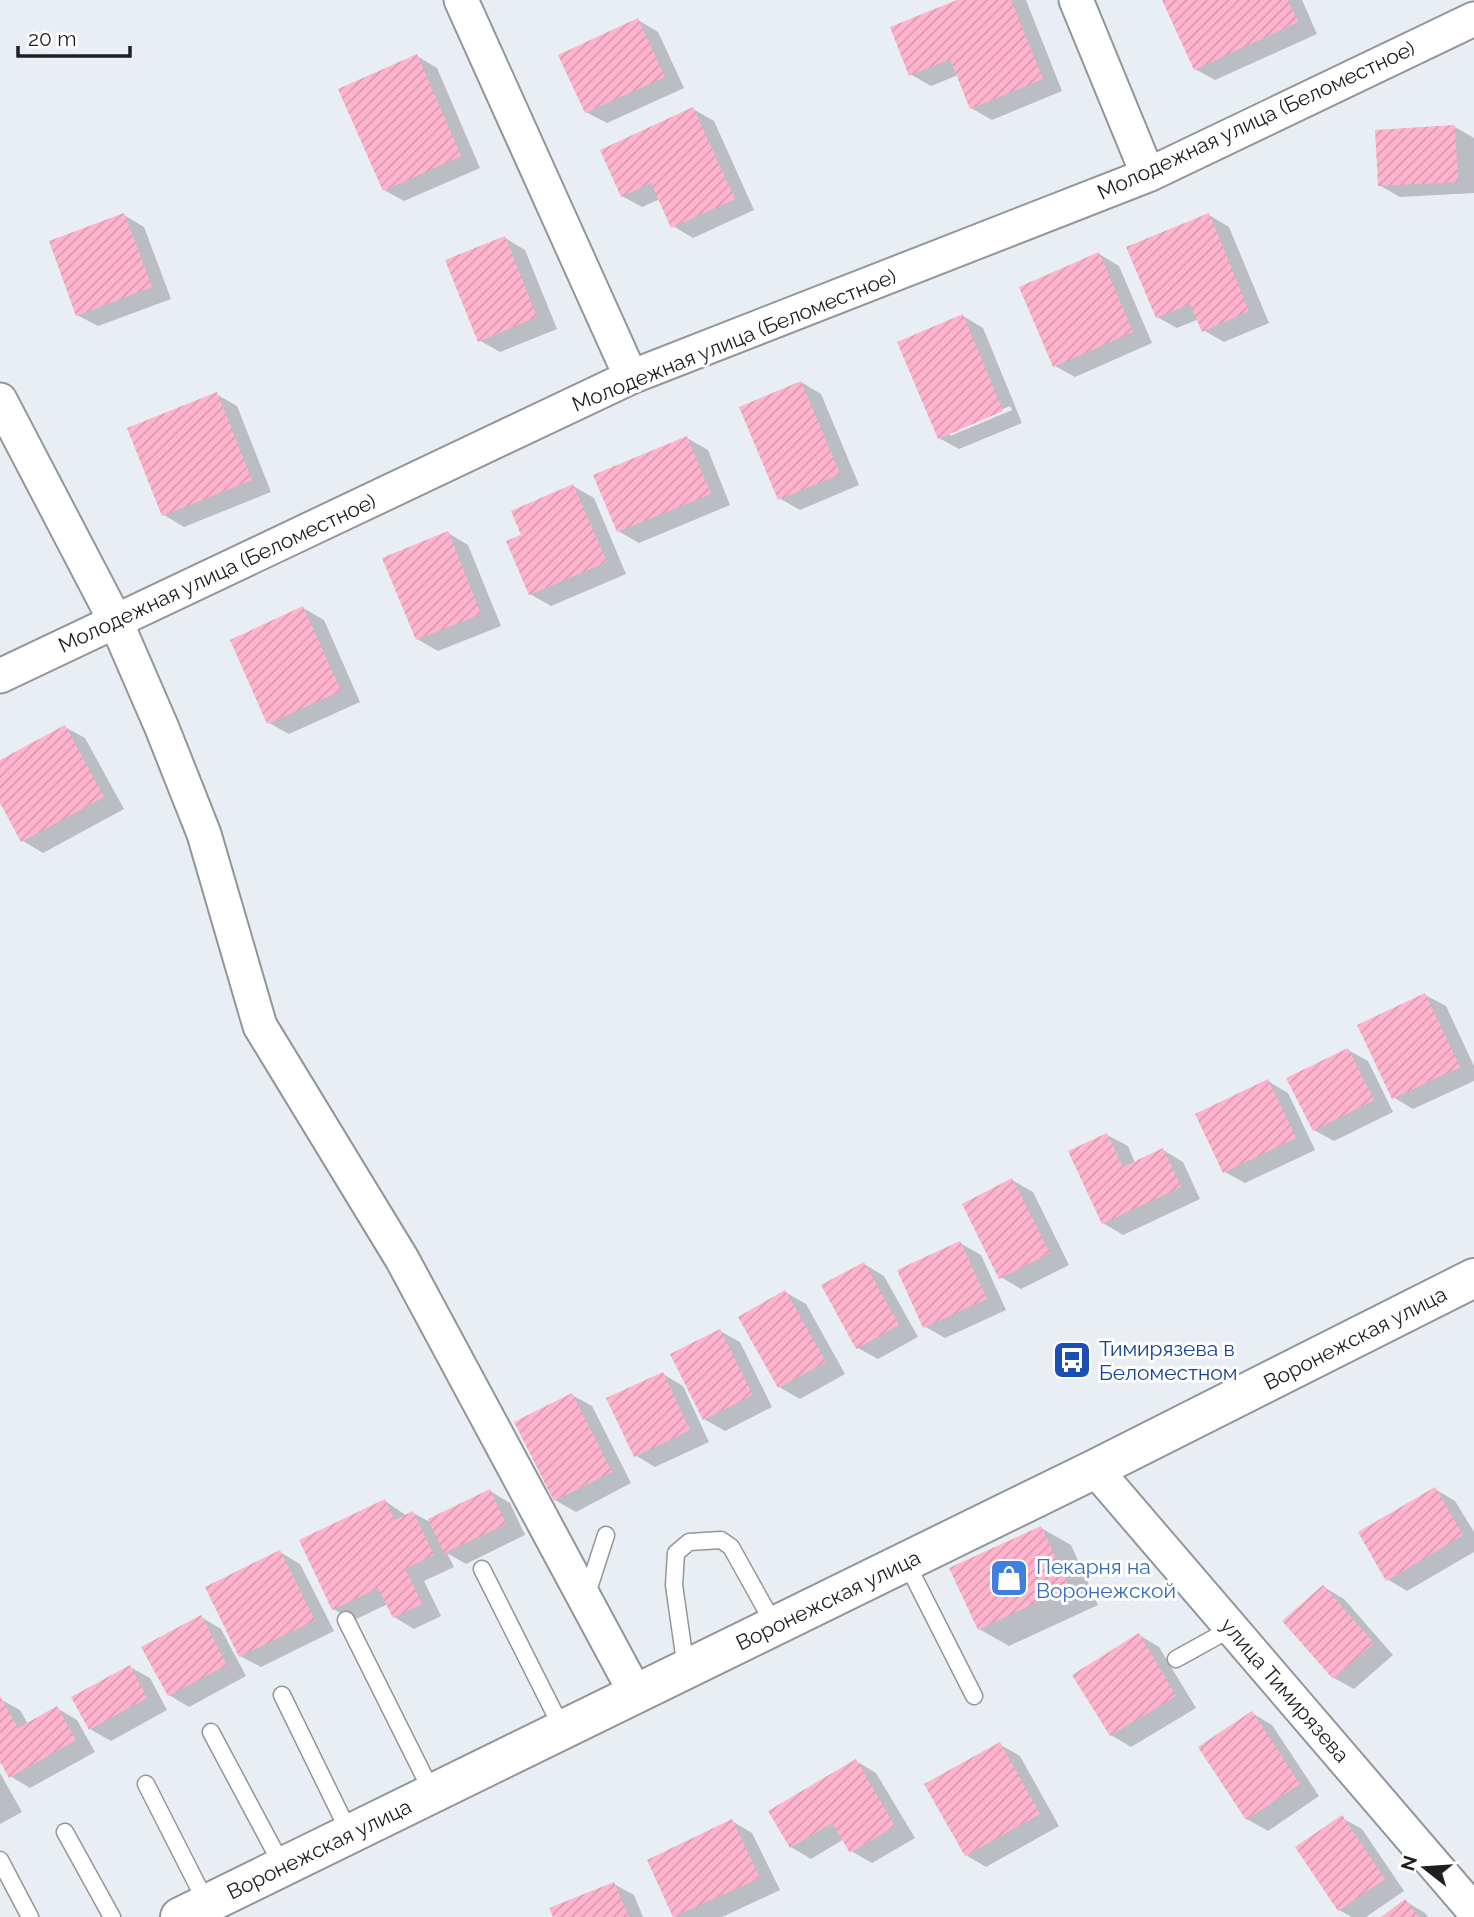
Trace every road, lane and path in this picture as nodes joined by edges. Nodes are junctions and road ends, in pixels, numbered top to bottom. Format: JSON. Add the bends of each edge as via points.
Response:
{"nodes":[{"id":1,"x":461,"y":0,"type":"edge"},
{"id":2,"x":1076,"y":0,"type":"edge"},
{"id":3,"x":1474,"y":19,"type":"edge"},
{"id":4,"x":1148,"y":175,"type":"junction"},
{"id":5,"x":631,"y":377,"type":"junction"},
{"id":6,"x":0,"y":400,"type":"edge"},
{"id":7,"x":116,"y":622,"type":"junction"},
{"id":8,"x":0,"y":676,"type":"edge"},
{"id":9,"x":1474,"y":1278,"type":"edge"},
{"id":10,"x":1096,"y":1469,"type":"junction"},
{"id":11,"x":606,"y":1535,"type":"dead end"},
{"id":12,"x":906,"y":1562,"type":"junction"},
{"id":13,"x":482,"y":1569,"type":"dead end"},
{"id":14,"x":585,"y":1600,"type":"junction"},
{"id":15,"x":346,"y":1620,"type":"dead end"},
{"id":16,"x":775,"y":1626,"type":"junction"},
{"id":17,"x":1232,"y":1628,"type":"junction"},
{"id":18,"x":1177,"y":1659,"type":"dead end"},
{"id":19,"x":686,"y":1670,"type":"junction"},
{"id":20,"x":636,"y":1694,"type":"junction"},
{"id":21,"x":282,"y":1695,"type":"dead end"},
{"id":22,"x":974,"y":1696,"type":"dead end"},
{"id":23,"x":563,"y":1730,"type":"junction"},
{"id":24,"x":211,"y":1732,"type":"dead end"},
{"id":25,"x":146,"y":1784,"type":"dead end"},
{"id":26,"x":433,"y":1794,"type":"junction"},
{"id":27,"x":65,"y":1832,"type":"dead end"},
{"id":28,"x":350,"y":1834,"type":"junction"},
{"id":29,"x":0,"y":1860,"type":"edge"},
{"id":30,"x":283,"y":1867,"type":"junction"},
{"id":31,"x":194,"y":1910,"type":"edge"},
{"id":32,"x":1474,"y":1912,"type":"edge"},
{"id":33,"x":30,"y":1917,"type":"edge"},
{"id":34,"x":112,"y":1917,"type":"edge"}],
"edges":[{"from":1,"to":5,"type":"street"},
{"from":2,"to":4,"type":"street"},
{"from":3,"to":4,"type":"street","name":"Молодежная улица (Беломестное)"},
{"from":4,"to":5,"type":"street","name":"Молодежная улица (Беломестное)"},
{"from":5,"to":7,"type":"street","name":"Молодежная улица (Беломестное)"},
{"from":6,"to":7,"type":"street"},
{"from":7,"to":8,"type":"street","name":"Молодежная улица (Беломестное)"},
{"from":7,"to":14,"type":"street","via":[[204,834],[260,1026],[402,1259]]},
{"from":9,"to":10,"type":"street","name":"Воронежская улица"},
{"from":10,"to":12,"type":"street","name":"Воронежская улица"},
{"from":10,"to":17,"type":"street","name":"улица Тимирязева"},
{"from":11,"to":14,"type":"lane"},
{"from":12,"to":16,"type":"street","name":"Воронежская улица"},
{"from":12,"to":22,"type":"lane"},
{"from":13,"to":23,"type":"lane"},
{"from":14,"to":20,"type":"street"},
{"from":15,"to":26,"type":"lane"},
{"from":16,"to":19,"type":"street","name":"Воронежская улица"},
{"from":16,"to":19,"type":"lane","via":[[731,1548],[721,1540],[689,1542],[676,1553],[674,1585]]},
{"from":17,"to":18,"type":"lane"},
{"from":17,"to":32,"type":"street","name":"улица Тимирязева"},
{"from":19,"to":20,"type":"street","name":"Воронежская улица"},
{"from":20,"to":23,"type":"street","name":"Воронежская улица"},
{"from":21,"to":28,"type":"lane"},
{"from":23,"to":26,"type":"street","name":"Воронежская улица"},
{"from":24,"to":30,"type":"lane"},
{"from":25,"to":31,"type":"lane"},
{"from":26,"to":28,"type":"street","name":"Воронежская улица"},
{"from":27,"to":34,"type":"lane"},
{"from":28,"to":30,"type":"street","name":"Воронежская улица"},
{"from":29,"to":33,"type":"lane"},
{"from":30,"to":31,"type":"street","name":"Воронежская улица"}]}
